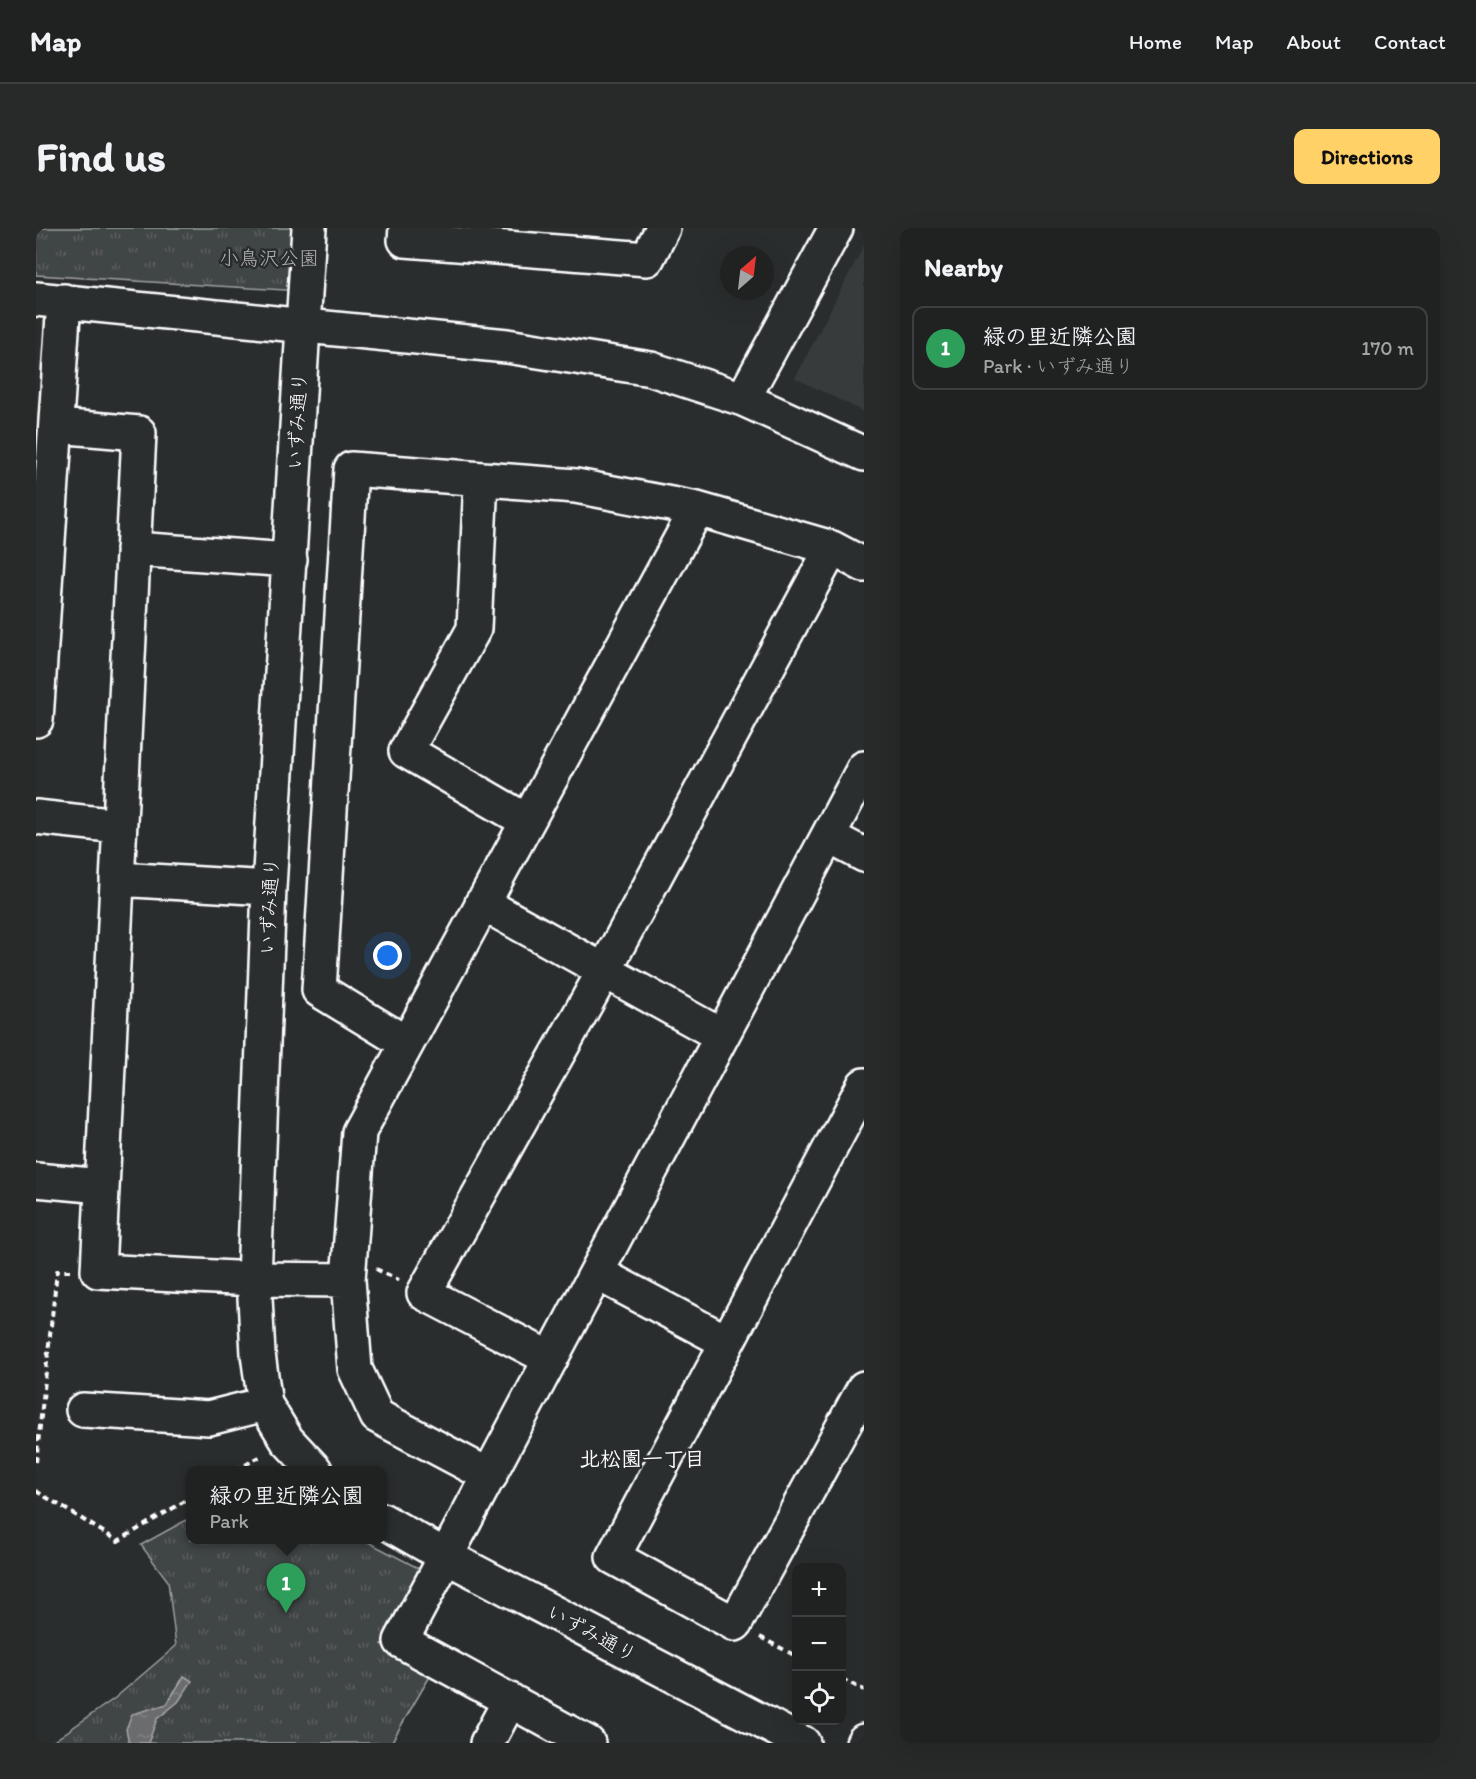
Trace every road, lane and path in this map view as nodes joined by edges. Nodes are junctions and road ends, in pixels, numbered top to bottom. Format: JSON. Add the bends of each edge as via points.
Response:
{"nodes":[{"id":1,"x":309,"y":228,"type":"edge"},
{"id":2,"x":406,"y":228,"type":"edge"},
{"id":3,"x":663,"y":228,"type":"edge"},
{"id":4,"x":836,"y":228,"type":"edge"},
{"id":5,"x":509,"y":238,"type":"edge"},
{"id":6,"x":50,"y":300,"type":"edge"},
{"id":7,"x":302,"y":325,"type":"junction"},
{"id":8,"x":48,"y":374,"type":"edge"},
{"id":9,"x":743,"y":399,"type":"junction"},
{"id":10,"x":56,"y":426,"type":"junction"},
{"id":11,"x":864,"y":454,"type":"edge"},
{"id":12,"x":481,"y":479,"type":"junction"},
{"id":13,"x":697,"y":509,"type":"junction"},
{"id":14,"x":832,"y":548,"type":"junction"},
{"id":15,"x":133,"y":549,"type":"junction"},
{"id":16,"x":290,"y":560,"type":"junction"},
{"id":17,"x":864,"y":565,"type":"edge"},
{"id":18,"x":36,"y":720,"type":"edge"},
{"id":19,"x":864,"y":768,"type":"edge"},
{"id":20,"x":36,"y":817,"type":"edge"},
{"id":21,"x":527,"y":820,"type":"junction"},
{"id":22,"x":119,"y":826,"type":"junction"},
{"id":23,"x":828,"y":836,"type":"junction"},
{"id":24,"x":864,"y":855,"type":"edge"},
{"id":25,"x":117,"y":879,"type":"junction"},
{"id":26,"x":269,"y":888,"type":"junction"},
{"id":27,"x":482,"y":903,"type":"junction"},
{"id":28,"x":604,"y":971,"type":"junction"},
{"id":29,"x":722,"y":1036,"type":"junction"},
{"id":30,"x":406,"y":1043,"type":"junction"},
{"id":31,"x":864,"y":1085,"type":"edge"},
{"id":32,"x":856,"y":1119,"type":"edge"},
{"id":33,"x":36,"y":1180,"type":"edge"},
{"id":34,"x":102,"y":1186,"type":"junction"},
{"id":35,"x":349,"y":1268,"type":"junction"},
{"id":36,"x":98,"y":1271,"type":"junction"},
{"id":37,"x":597,"y":1273,"type":"junction"},
{"id":38,"x":254,"y":1279,"type":"junction"},
{"id":39,"x":424,"y":1293,"type":"junction"},
{"id":40,"x":727,"y":1342,"type":"junction"},
{"id":41,"x":551,"y":1359,"type":"junction"},
{"id":42,"x":265,"y":1404,"type":"junction"},
{"id":43,"x":860,"y":1404,"type":"edge"},
{"id":44,"x":83,"y":1410,"type":"dead end"},
{"id":45,"x":36,"y":1462,"type":"edge"},
{"id":46,"x":311,"y":1466,"type":"edge"},
{"id":47,"x":489,"y":1476,"type":"junction"},
{"id":48,"x":36,"y":1491,"type":"edge"},
{"id":49,"x":186,"y":1500,"type":"edge"},
{"id":50,"x":387,"y":1523,"type":"edge"},
{"id":51,"x":447,"y":1557,"type":"junction"},
{"id":52,"x":735,"y":1624,"type":"junction"},
{"id":53,"x":792,"y":1654,"type":"edge"},
{"id":54,"x":846,"y":1681,"type":"edge"},
{"id":55,"x":864,"y":1690,"type":"edge"},
{"id":56,"x":510,"y":1700,"type":"junction"},
{"id":57,"x":487,"y":1743,"type":"edge"},
{"id":58,"x":588,"y":1743,"type":"edge"},
{"id":59,"x":803,"y":1743,"type":"edge"}],
"edges":[{"from":1,"to":7,"type":"street","name":"いずみ通り"},
{"from":2,"to":5,"type":"street","via":[[405,240]]},
{"from":3,"to":5,"type":"street","via":[[647,259]]},
{"from":4,"to":9,"type":"street"},
{"from":6,"to":7,"type":"street"},
{"from":6,"to":8,"type":"street"},
{"from":7,"to":9,"type":"street","via":[[507,346],[651,369]]},
{"from":7,"to":16,"type":"street","name":"いずみ通り"},
{"from":8,"to":10,"type":"street"},
{"from":9,"to":11,"type":"street"},
{"from":10,"to":15,"type":"street","via":[[139,433]]},
{"from":10,"to":18,"type":"street"},
{"from":12,"to":13,"type":"street","via":[[576,486]]},
{"from":12,"to":21,"type":"street","via":[[474,629],[406,751]]},
{"from":12,"to":30,"type":"street","via":[[351,469],[319,990]]},
{"from":13,"to":14,"type":"street"},
{"from":13,"to":21,"type":"street"},
{"from":14,"to":17,"type":"street"},
{"from":14,"to":28,"type":"street"},
{"from":15,"to":16,"type":"street"},
{"from":15,"to":22,"type":"street"},
{"from":16,"to":26,"type":"street","name":"いずみ通り"},
{"from":19,"to":23,"type":"street"},
{"from":20,"to":22,"type":"street"},
{"from":21,"to":27,"type":"street"},
{"from":22,"to":25,"type":"street"},
{"from":23,"to":24,"type":"street"},
{"from":23,"to":29,"type":"street"},
{"from":25,"to":26,"type":"street"},
{"from":25,"to":34,"type":"street"},
{"from":26,"to":38,"type":"street","name":"いずみ通り"},
{"from":27,"to":28,"type":"street"},
{"from":27,"to":30,"type":"street"},
{"from":28,"to":29,"type":"street"},
{"from":28,"to":39,"type":"street"},
{"from":29,"to":37,"type":"street"},
{"from":30,"to":35,"type":"street","via":[[359,1132]]},
{"from":31,"to":32,"type":"street"},
{"from":32,"to":40,"type":"street"},
{"from":33,"to":34,"type":"street"},
{"from":34,"to":36,"type":"street"},
{"from":35,"to":38,"type":"street"},
{"from":35,"to":39,"type":"path"},
{"from":35,"to":47,"type":"street","via":[[355,1369],[377,1416]]},
{"from":36,"to":38,"type":"street"},
{"from":36,"to":45,"type":"path","via":[[57,1271]]},
{"from":37,"to":40,"type":"street"},
{"from":37,"to":41,"type":"street"},
{"from":38,"to":42,"type":"street","name":"いずみ通り"},
{"from":39,"to":41,"type":"street"},
{"from":40,"to":52,"type":"street","via":[[613,1557]]},
{"from":41,"to":47,"type":"street"},
{"from":42,"to":44,"type":"street","via":[[209,1418]]},
{"from":42,"to":46,"type":"street","name":"いずみ通り","via":[[287,1440]]},
{"from":43,"to":52,"type":"street"},
{"from":47,"to":51,"type":"street"},
{"from":48,"to":49,"type":"path","via":[[118,1541]]},
{"from":50,"to":51,"type":"street","name":"いずみ通り"},
{"from":51,"to":56,"type":"street","via":[[401,1641]]},
{"from":51,"to":59,"type":"street","name":"いずみ通り"},
{"from":52,"to":53,"type":"path"},
{"from":54,"to":55,"type":"path"},
{"from":56,"to":57,"type":"street"},
{"from":56,"to":58,"type":"street"}]}
